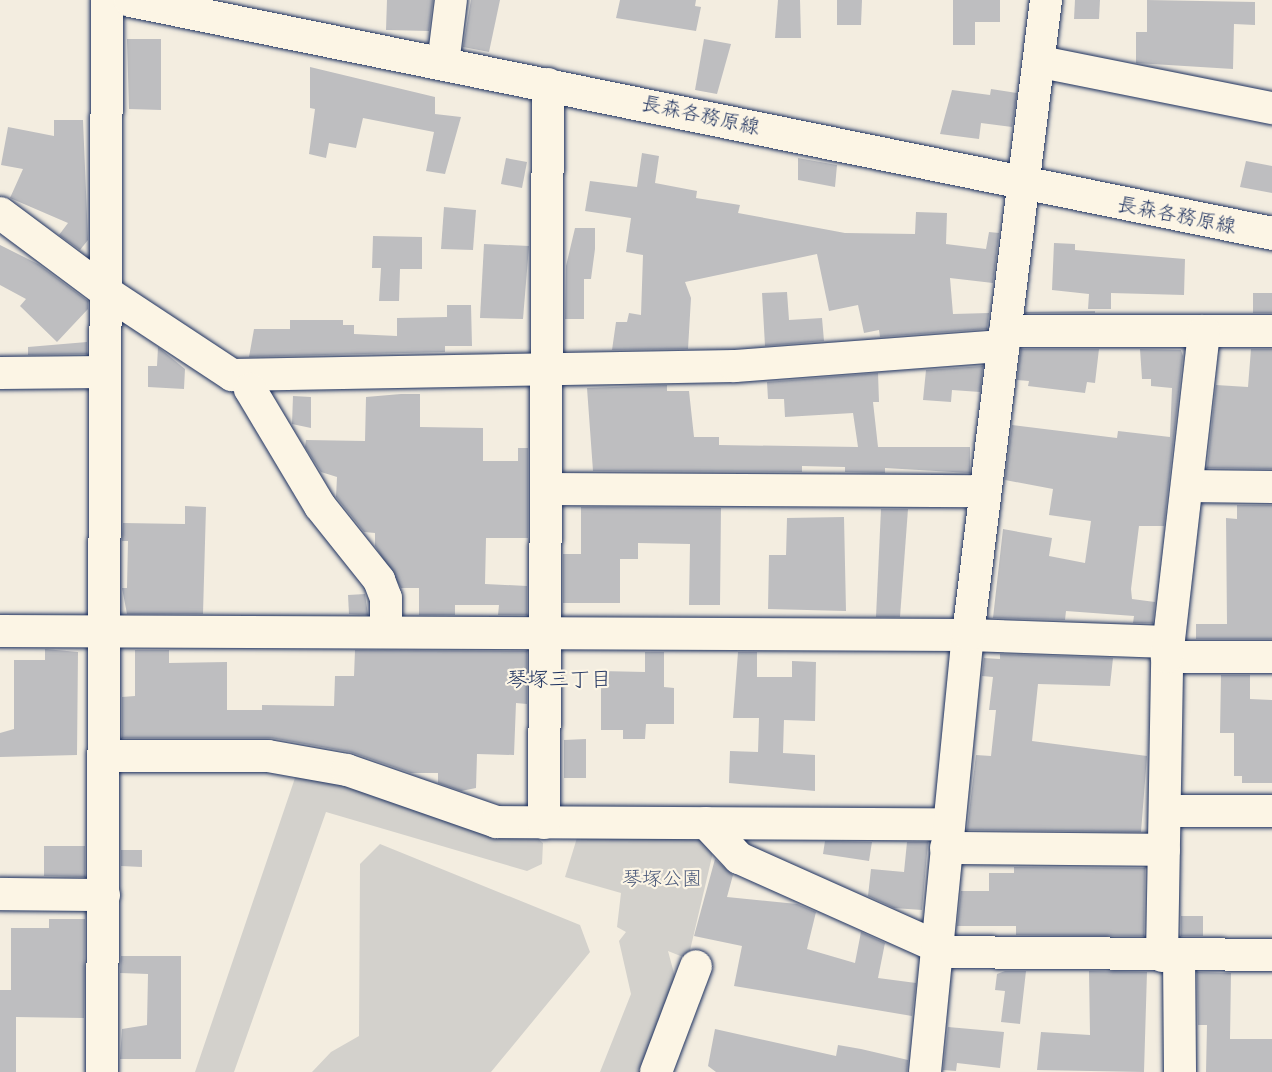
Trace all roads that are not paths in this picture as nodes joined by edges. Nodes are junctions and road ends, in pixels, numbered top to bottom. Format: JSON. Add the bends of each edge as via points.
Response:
{"nodes":[{"id":1,"x":107,"y":0,"type":"edge"},
{"id":2,"x":130,"y":0,"type":"edge"},
{"id":3,"x":451,"y":0,"type":"edge"},
{"id":4,"x":1046,"y":0,"type":"edge"},
{"id":5,"x":1041,"y":62,"type":"junction"},
{"id":6,"x":443,"y":64,"type":"junction"},
{"id":7,"x":548,"y":84,"type":"junction"},
{"id":8,"x":1272,"y":108,"type":"edge"},
{"id":9,"x":1024,"y":184,"type":"junction"},
{"id":10,"x":0,"y":213,"type":"edge"},
{"id":11,"x":1272,"y":233,"type":"edge"},
{"id":12,"x":106,"y":292,"type":"junction"},
{"id":13,"x":1204,"y":331,"type":"junction"},
{"id":14,"x":1272,"y":331,"type":"edge"},
{"id":15,"x":1004,"y":338,"type":"junction"},
{"id":16,"x":0,"y":372,"type":"edge"},
{"id":17,"x":105,"y":372,"type":"junction"},
{"id":18,"x":546,"y":372,"type":"junction"},
{"id":19,"x":249,"y":375,"type":"junction"},
{"id":20,"x":1187,"y":486,"type":"junction"},
{"id":21,"x":1272,"y":487,"type":"edge"},
{"id":22,"x":546,"y":489,"type":"junction"},
{"id":23,"x":985,"y":491,"type":"junction"},
{"id":24,"x":0,"y":631,"type":"edge"},
{"id":25,"x":104,"y":631,"type":"junction"},
{"id":26,"x":386,"y":632,"type":"junction"},
{"id":27,"x":546,"y":632,"type":"junction"},
{"id":28,"x":968,"y":635,"type":"junction"},
{"id":29,"x":1168,"y":649,"type":"junction"},
{"id":30,"x":1272,"y":657,"type":"edge"},
{"id":31,"x":106,"y":756,"type":"junction"},
{"id":32,"x":1165,"y":811,"type":"junction"},
{"id":33,"x":1272,"y":811,"type":"edge"},
{"id":34,"x":544,"y":823,"type":"junction"},
{"id":35,"x":706,"y":824,"type":"junction"},
{"id":36,"x":947,"y":836,"type":"junction"},
{"id":37,"x":1164,"y":850,"type":"junction"},
{"id":38,"x":0,"y":894,"type":"edge"},
{"id":39,"x":104,"y":894,"type":"junction"},
{"id":40,"x":937,"y":949,"type":"junction"},
{"id":41,"x":1171,"y":956,"type":"junction"},
{"id":42,"x":1272,"y":956,"type":"edge"},
{"id":43,"x":696,"y":966,"type":"dead end"},
{"id":44,"x":102,"y":1072,"type":"edge"},
{"id":45,"x":656,"y":1072,"type":"edge"},
{"id":46,"x":925,"y":1072,"type":"edge"},
{"id":47,"x":1180,"y":1072,"type":"edge"}],
"edges":[{"from":1,"to":12,"type":"street"},
{"from":2,"to":6,"type":"main road","name":"長森各務原線"},
{"from":3,"to":6,"type":"street"},
{"from":4,"to":5,"type":"street"},
{"from":5,"to":8,"type":"street"},
{"from":5,"to":9,"type":"street"},
{"from":6,"to":7,"type":"main road","name":"長森各務原線"},
{"from":7,"to":9,"type":"main road","name":"長森各務原線"},
{"from":7,"to":18,"type":"street"},
{"from":9,"to":11,"type":"main road","name":"長森各務原線"},
{"from":9,"to":15,"type":"street"},
{"from":10,"to":12,"type":"street"},
{"from":12,"to":17,"type":"street"},
{"from":12,"to":19,"type":"street","via":[[212,366]]},
{"from":13,"to":14,"type":"street"},
{"from":13,"to":15,"type":"street"},
{"from":13,"to":20,"type":"street"},
{"from":15,"to":18,"type":"street","via":[[735,366]]},
{"from":15,"to":23,"type":"street"},
{"from":16,"to":17,"type":"street"},
{"from":17,"to":25,"type":"street"},
{"from":18,"to":19,"type":"street"},
{"from":18,"to":22,"type":"street"},
{"from":19,"to":26,"type":"street","via":[[250,388],[320,506],[379,580],[386,598]]},
{"from":20,"to":21,"type":"street"},
{"from":20,"to":29,"type":"street"},
{"from":22,"to":23,"type":"street"},
{"from":22,"to":27,"type":"street"},
{"from":23,"to":28,"type":"street"},
{"from":24,"to":25,"type":"street"},
{"from":25,"to":26,"type":"street"},
{"from":25,"to":31,"type":"street"},
{"from":26,"to":27,"type":"street"},
{"from":27,"to":28,"type":"street"},
{"from":27,"to":34,"type":"street"},
{"from":28,"to":29,"type":"street"},
{"from":28,"to":36,"type":"street"},
{"from":29,"to":30,"type":"street"},
{"from":29,"to":32,"type":"street"},
{"from":31,"to":34,"type":"street","via":[[268,756],[346,770],[496,822]]},
{"from":31,"to":39,"type":"street"},
{"from":32,"to":33,"type":"street"},
{"from":32,"to":37,"type":"street"},
{"from":34,"to":35,"type":"street"},
{"from":35,"to":36,"type":"street"},
{"from":35,"to":40,"type":"street","via":[[739,858]]},
{"from":36,"to":37,"type":"street"},
{"from":36,"to":40,"type":"street"},
{"from":37,"to":41,"type":"street"},
{"from":38,"to":39,"type":"street"},
{"from":39,"to":44,"type":"street"},
{"from":40,"to":41,"type":"street"},
{"from":40,"to":46,"type":"street"},
{"from":41,"to":42,"type":"street"},
{"from":41,"to":47,"type":"street"},
{"from":43,"to":45,"type":"street"}]}
